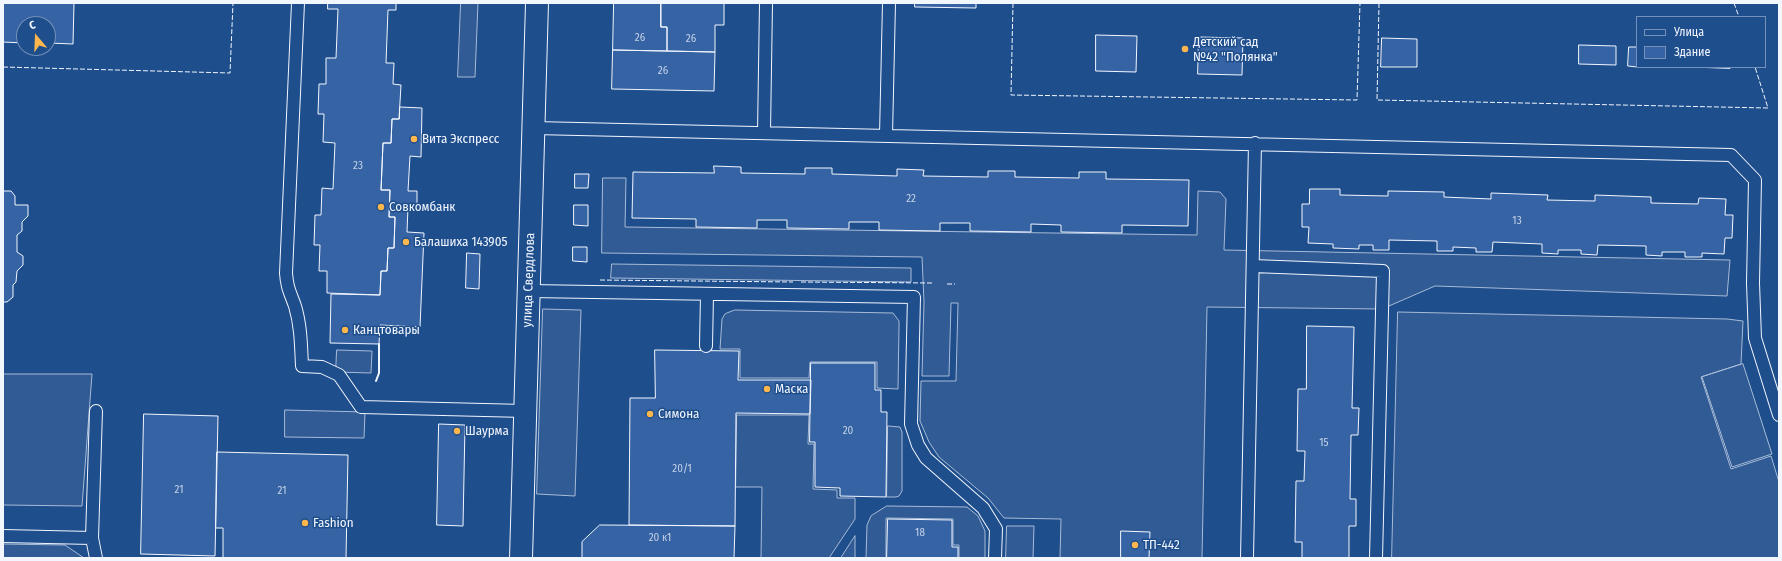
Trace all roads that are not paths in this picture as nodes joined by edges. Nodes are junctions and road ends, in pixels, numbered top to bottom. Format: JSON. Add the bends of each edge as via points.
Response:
{"nodes":[{"id":1,"x":298,"y":3,"type":"edge"},
{"id":2,"x":537,"y":3,"type":"edge"},
{"id":3,"x":766,"y":3,"type":"edge"},
{"id":4,"x":888,"y":3,"type":"edge"},
{"id":5,"x":534,"y":128,"type":"junction"},
{"id":6,"x":764,"y":132,"type":"junction"},
{"id":7,"x":886,"y":135,"type":"junction"},
{"id":8,"x":1255,"y":144,"type":"junction"},
{"id":9,"x":1253,"y":266,"type":"junction"},
{"id":10,"x":529,"y":291,"type":"junction"},
{"id":11,"x":707,"y":295,"type":"junction"},
{"id":12,"x":706,"y":346,"type":"dead end"},
{"id":13,"x":96,"y":411,"type":"dead end"},
{"id":14,"x":525,"y":411,"type":"junction"},
{"id":15,"x":1779,"y":415,"type":"edge"},
{"id":16,"x":3,"y":536,"type":"edge"},
{"id":17,"x":92,"y":538,"type":"junction"},
{"id":18,"x":96,"y":558,"type":"edge"},
{"id":19,"x":521,"y":558,"type":"edge"},
{"id":20,"x":995,"y":558,"type":"edge"},
{"id":21,"x":1247,"y":558,"type":"edge"},
{"id":22,"x":1376,"y":558,"type":"edge"}],
"edges":[{"from":1,"to":14,"type":"lane","via":[[286,273],[287,288],[295,306],[301,337],[302,366],[322,367],[339,375],[361,407]]},
{"from":2,"to":5,"type":"main road","name":"улица Свердлова"},
{"from":3,"to":6,"type":"lane"},
{"from":4,"to":7,"type":"lane"},
{"from":5,"to":6,"type":"lane"},
{"from":5,"to":10,"type":"main road","name":"улица Свердлова"},
{"from":6,"to":7,"type":"lane"},
{"from":7,"to":8,"type":"lane"},
{"from":8,"to":9,"type":"lane"},
{"from":8,"to":15,"type":"lane","via":[[1732,155],[1755,180],[1755,338]]},
{"from":9,"to":21,"type":"lane"},
{"from":9,"to":22,"type":"lane","via":[[1383,271]]},
{"from":10,"to":11,"type":"lane"},
{"from":10,"to":14,"type":"main road","name":"улица Свердлова"},
{"from":11,"to":12,"type":"lane"},
{"from":11,"to":20,"type":"lane","via":[[914,297],[911,424],[918,445],[926,458],[983,508],[996,529]]},
{"from":13,"to":17,"type":"lane"},
{"from":14,"to":19,"type":"main road","name":"улица Свердлова"},
{"from":16,"to":17,"type":"lane"},
{"from":17,"to":18,"type":"lane"}]}
